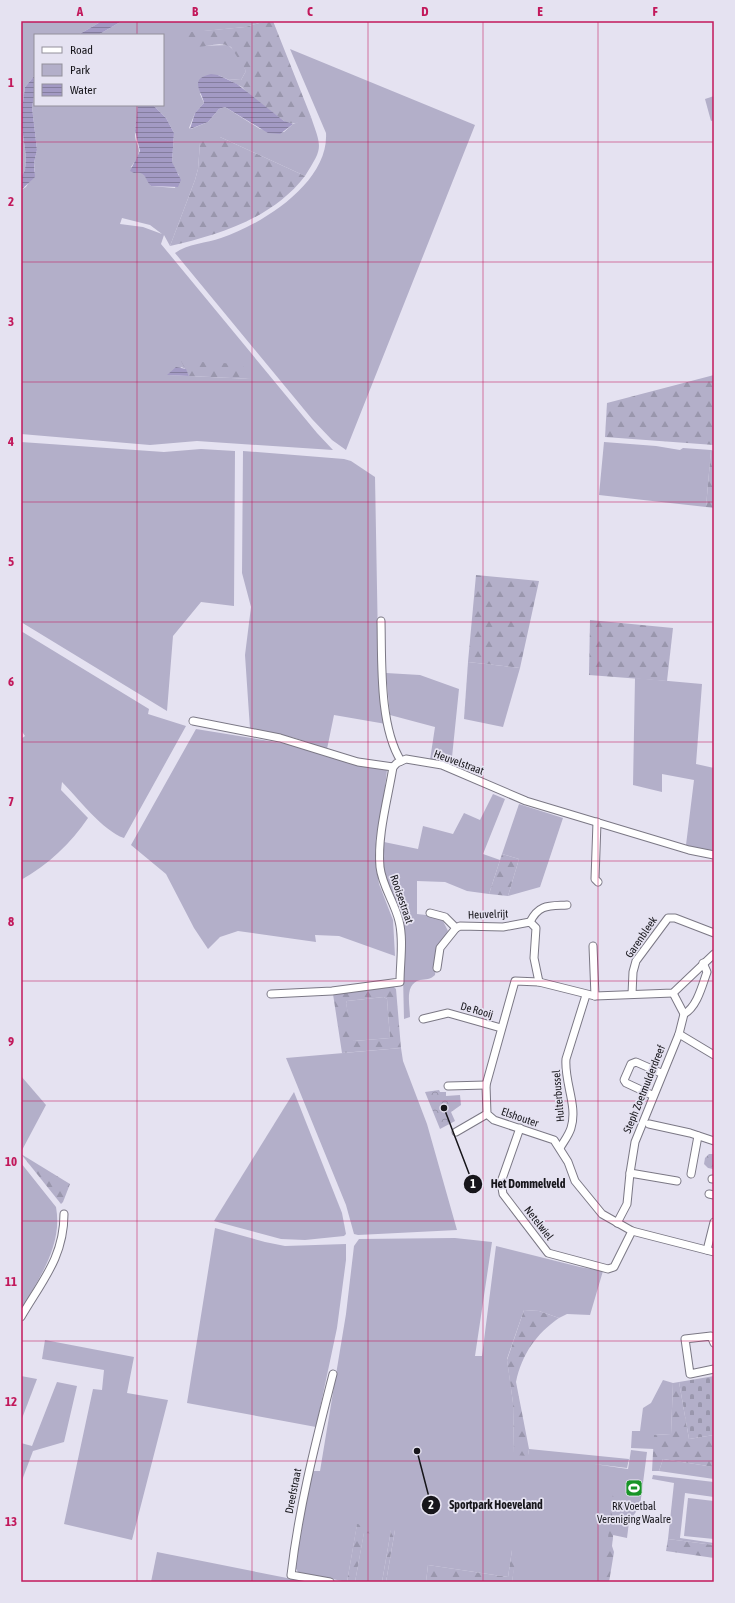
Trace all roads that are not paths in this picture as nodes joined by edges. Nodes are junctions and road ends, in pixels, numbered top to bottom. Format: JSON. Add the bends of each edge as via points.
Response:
{"nodes":[{"id":1,"x":381,"y":621,"type":"dead end"},
{"id":2,"x":193,"y":721,"type":"dead end"},
{"id":3,"x":401,"y":761,"type":"junction"},
{"id":4,"x":393,"y":767,"type":"junction"},
{"id":5,"x":597,"y":822,"type":"junction"},
{"id":6,"x":714,"y":855,"type":"edge"},
{"id":7,"x":598,"y":882,"type":"dead end"},
{"id":8,"x":567,"y":905,"type":"dead end"},
{"id":9,"x":430,"y":913,"type":"dead end"},
{"id":10,"x":530,"y":922,"type":"junction"},
{"id":11,"x":456,"y":928,"type":"junction"},
{"id":12,"x":714,"y":933,"type":"edge"},
{"id":13,"x":593,"y":946,"type":"dead end"},
{"id":14,"x":714,"y":954,"type":"edge"},
{"id":15,"x":703,"y":963,"type":"junction"},
{"id":16,"x":437,"y":968,"type":"dead end"},
{"id":17,"x":539,"y":982,"type":"junction"},
{"id":18,"x":673,"y":993,"type":"junction"},
{"id":19,"x":272,"y":994,"type":"dead end"},
{"id":20,"x":632,"y":994,"type":"junction"},
{"id":21,"x":586,"y":995,"type":"junction"},
{"id":22,"x":595,"y":996,"type":"junction"},
{"id":23,"x":684,"y":1014,"type":"junction"},
{"id":24,"x":423,"y":1019,"type":"dead end"},
{"id":25,"x":501,"y":1028,"type":"junction"},
{"id":26,"x":679,"y":1034,"type":"junction"},
{"id":27,"x":714,"y":1055,"type":"edge"},
{"id":28,"x":661,"y":1073,"type":"junction"},
{"id":29,"x":486,"y":1085,"type":"junction"},
{"id":30,"x":448,"y":1086,"type":"dead end"},
{"id":31,"x":652,"y":1095,"type":"junction"},
{"id":32,"x":487,"y":1114,"type":"junction"},
{"id":33,"x":649,"y":1124,"type":"dead end"},
{"id":34,"x":520,"y":1128,"type":"junction"},
{"id":35,"x":456,"y":1132,"type":"dead end"},
{"id":36,"x":698,"y":1136,"type":"junction"},
{"id":37,"x":714,"y":1141,"type":"edge"},
{"id":38,"x":560,"y":1148,"type":"junction"},
{"id":39,"x":630,"y":1173,"type":"junction"},
{"id":40,"x":691,"y":1174,"type":"dead end"},
{"id":41,"x":677,"y":1181,"type":"dead end"},
{"id":42,"x":64,"y":1214,"type":"dead end"},
{"id":43,"x":714,"y":1222,"type":"edge"},
{"id":44,"x":617,"y":1223,"type":"junction"},
{"id":45,"x":632,"y":1231,"type":"junction"},
{"id":46,"x":711,"y":1251,"type":"edge"},
{"id":47,"x":21,"y":1317,"type":"edge"},
{"id":48,"x":714,"y":1343,"type":"edge"},
{"id":49,"x":714,"y":1369,"type":"edge"},
{"id":50,"x":332,"y":1374,"type":"dead end"},
{"id":51,"x":330,"y":1582,"type":"edge"}],
"edges":[{"from":1,"to":3,"type":"street","via":[[386,716],[392,744]]},
{"from":2,"to":4,"type":"street","via":[[280,738],[358,762]]},
{"from":3,"to":4,"type":"street"},
{"from":3,"to":5,"type":"street","name":"Heuvelstraat","via":[[423,761],[442,765],[526,801]]},
{"from":4,"to":19,"type":"street","name":"Rooisestraat","via":[[380,847],[380,867],[402,932],[400,982],[332,991]]},
{"from":5,"to":6,"type":"street","name":"Heuvelstraat"},
{"from":5,"to":7,"type":"street","via":[[595,879]]},
{"from":8,"to":10,"type":"street","via":[[541,908]]},
{"from":9,"to":11,"type":"street","name":"Heuvelrijt","via":[[445,917]]},
{"from":10,"to":11,"type":"street","name":"Heuvelrijt","via":[[503,927]]},
{"from":10,"to":17,"type":"street","via":[[536,928],[534,958]]},
{"from":11,"to":16,"type":"street","name":"Heuvelrijt","via":[[440,948]]},
{"from":12,"to":20,"type":"street","name":"Garenbleek","via":[[675,918],[668,918],[636,961]]},
{"from":13,"to":22,"type":"street"},
{"from":14,"to":15,"type":"street"},
{"from":15,"to":18,"type":"street"},
{"from":15,"to":23,"type":"street","name":"Steph Zoetmulderdreef","via":[[707,972],[703,984],[691,1011]]},
{"from":17,"to":21,"type":"street"},
{"from":17,"to":25,"type":"street","name":"Elshouter","via":[[515,981]]},
{"from":18,"to":20,"type":"street"},
{"from":18,"to":23,"type":"street"},
{"from":20,"to":22,"type":"street"},
{"from":21,"to":22,"type":"street"},
{"from":21,"to":38,"type":"street","name":"Hulterbussel","via":[[566,1059],[572,1118],[571,1128]]},
{"from":23,"to":26,"type":"street","name":"Steph Zoetmulderdreef"},
{"from":24,"to":25,"type":"street","name":"De Rooij","via":[[448,1013]]},
{"from":25,"to":29,"type":"street","name":"Elshouter"},
{"from":26,"to":27,"type":"street"},
{"from":26,"to":28,"type":"street","name":"Steph Zoetmulderdreef"},
{"from":28,"to":31,"type":"street","name":"Steph Zoetmulderdreef"},
{"from":28,"to":31,"type":"street","via":[[636,1062],[631,1064],[624,1080]]},
{"from":29,"to":30,"type":"street"},
{"from":29,"to":32,"type":"street","name":"Elshouter"},
{"from":31,"to":39,"type":"street","name":"Steph Zoetmulderdreef","via":[[635,1142]]},
{"from":32,"to":34,"type":"street","name":"Elshouter","via":[[494,1120]]},
{"from":32,"to":35,"type":"street"},
{"from":33,"to":36,"type":"street"},
{"from":34,"to":38,"type":"street","name":"Elshouter","via":[[554,1140]]},
{"from":34,"to":45,"type":"street","name":"Netelwiel","via":[[501,1182],[503,1194],[548,1253],[608,1270],[614,1267]]},
{"from":36,"to":37,"type":"street"},
{"from":36,"to":40,"type":"street"},
{"from":38,"to":44,"type":"street","name":"Elshouter","via":[[575,1181],[602,1214]]},
{"from":39,"to":41,"type":"street"},
{"from":39,"to":44,"type":"street","name":"Steph Zoetmulderdreef","via":[[627,1204]]},
{"from":42,"to":47,"type":"street","via":[[58,1256]]},
{"from":43,"to":46,"type":"street"},
{"from":44,"to":45,"type":"street","name":"Elshouter"},
{"from":45,"to":46,"type":"street","name":"Elshouter"},
{"from":48,"to":49,"type":"street","via":[[711,1336],[685,1339],[690,1374]]},
{"from":50,"to":51,"type":"street","name":"Dreefstraat","via":[[307,1474],[291,1575]]}]}
